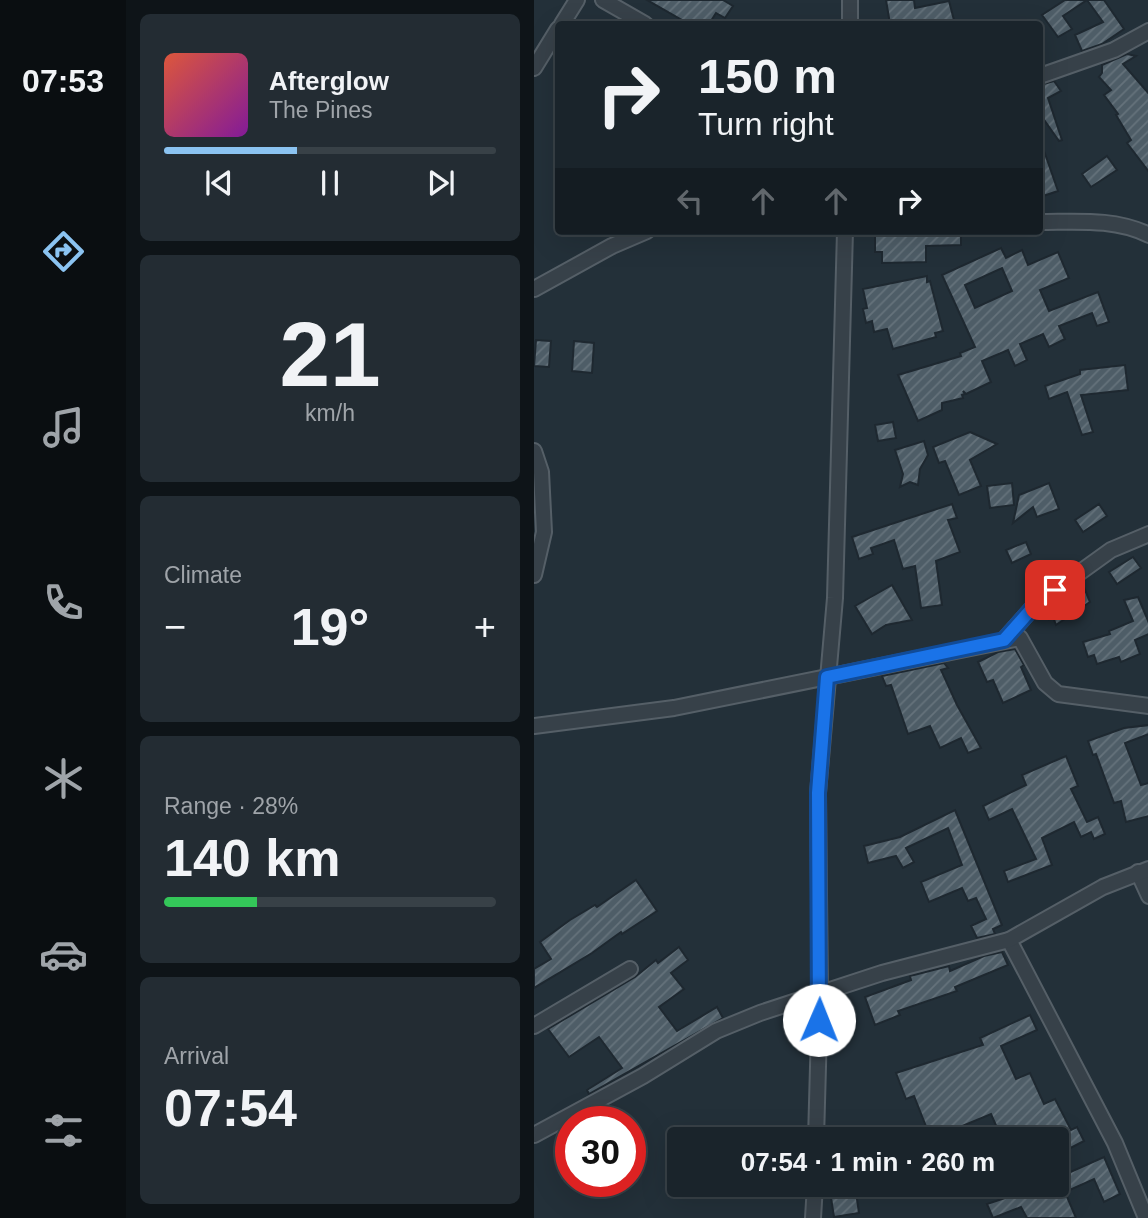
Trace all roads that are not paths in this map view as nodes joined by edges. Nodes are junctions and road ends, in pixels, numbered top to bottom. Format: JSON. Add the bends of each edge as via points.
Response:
{"nodes":[{"id":1,"x":577,"y":0,"type":"edge"},
{"id":2,"x":603,"y":0,"type":"edge"},
{"id":3,"x":850,"y":0,"type":"edge"},
{"id":4,"x":564,"y":21,"type":"edge"},
{"id":5,"x":640,"y":21,"type":"edge"},
{"id":6,"x":850,"y":21,"type":"edge"},
{"id":7,"x":1148,"y":31,"type":"edge"},
{"id":8,"x":555,"y":34,"type":"edge"},
{"id":9,"x":534,"y":68,"type":"edge"},
{"id":10,"x":1043,"y":75,"type":"edge"},
{"id":11,"x":1043,"y":222,"type":"edge"},
{"id":12,"x":638,"y":235,"type":"edge"},
{"id":13,"x":845,"y":235,"type":"edge"},
{"id":14,"x":1148,"y":235,"type":"edge"},
{"id":15,"x":534,"y":289,"type":"edge"},
{"id":16,"x":534,"y":451,"type":"edge"},
{"id":17,"x":1148,"y":534,"type":"edge"},
{"id":18,"x":534,"y":575,"type":"edge"},
{"id":19,"x":1004,"y":640,"type":"junction"},
{"id":20,"x":827,"y":677,"type":"junction"},
{"id":21,"x":1148,"y":706,"type":"edge"},
{"id":22,"x":534,"y":726,"type":"edge"},
{"id":23,"x":1143,"y":871,"type":"edge"},
{"id":24,"x":1148,"y":896,"type":"edge"},
{"id":25,"x":1009,"y":940,"type":"junction"},
{"id":26,"x":630,"y":969,"type":"dead end"},
{"id":27,"x":820,"y":994,"type":"junction"},
{"id":28,"x":534,"y":1026,"type":"edge"},
{"id":29,"x":816,"y":1127,"type":"edge"},
{"id":30,"x":534,"y":1135,"type":"edge"},
{"id":31,"x":814,"y":1197,"type":"edge"},
{"id":32,"x":813,"y":1218,"type":"edge"},
{"id":33,"x":1146,"y":1218,"type":"edge"}],
"edges":[{"from":1,"to":4,"type":"street"},
{"from":2,"to":5,"type":"street"},
{"from":3,"to":6,"type":"street"},
{"from":7,"to":10,"type":"street","via":[[1114,50]]},
{"from":8,"to":9,"type":"street"},
{"from":11,"to":14,"type":"street","via":[[1109,223]]},
{"from":12,"to":15,"type":"street"},
{"from":13,"to":20,"type":"street","via":[[834,598]]},
{"from":16,"to":18,"type":"street","via":[[544,532]]},
{"from":17,"to":19,"type":"street","via":[[1111,550],[1045,597]]},
{"from":19,"to":20,"type":"street"},
{"from":19,"to":21,"type":"street","via":[[1020,638],[1045,683],[1058,694]]},
{"from":20,"to":22,"type":"street","via":[[674,708]]},
{"from":20,"to":27,"type":"street","via":[[818,793]]},
{"from":23,"to":24,"type":"street"},
{"from":23,"to":25,"type":"street","via":[[1103,887]]},
{"from":25,"to":27,"type":"street"},
{"from":25,"to":33,"type":"street","via":[[1115,1143]]},
{"from":26,"to":28,"type":"street"},
{"from":27,"to":29,"type":"street"},
{"from":27,"to":30,"type":"street","via":[[716,1031]]},
{"from":31,"to":32,"type":"street"}]}
